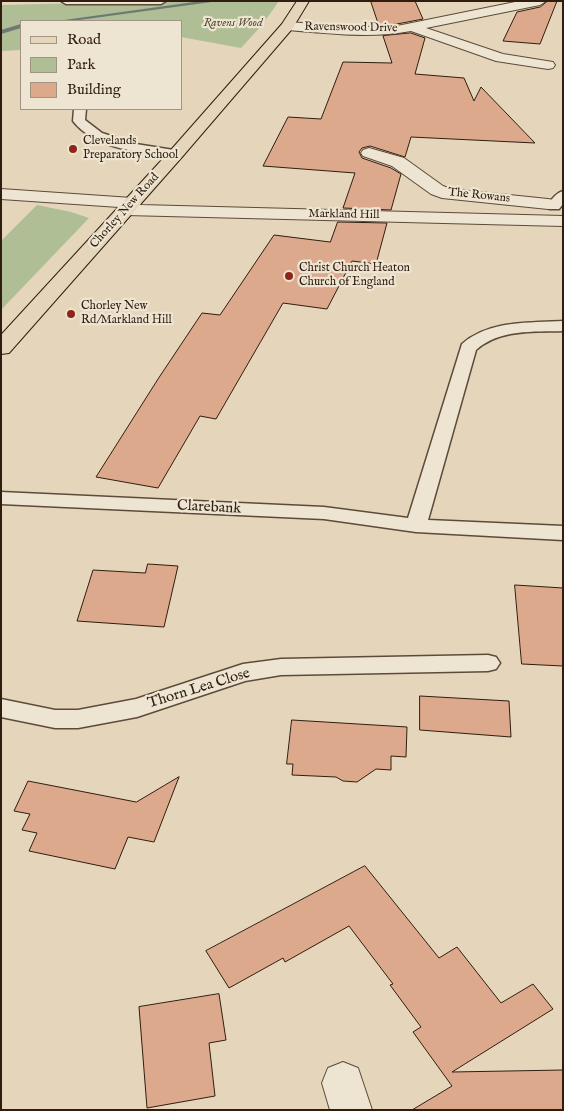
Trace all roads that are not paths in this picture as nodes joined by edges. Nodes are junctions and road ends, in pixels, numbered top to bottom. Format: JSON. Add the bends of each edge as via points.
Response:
{"nodes":[{"id":1,"x":66,"y":1,"type":"edge"},
{"id":2,"x":161,"y":1,"type":"edge"},
{"id":3,"x":303,"y":1,"type":"edge"},
{"id":4,"x":540,"y":1,"type":"edge"},
{"id":5,"x":287,"y":26,"type":"junction"},
{"id":6,"x":414,"y":28,"type":"junction"},
{"id":7,"x":548,"y":64,"type":"dead end"},
{"id":8,"x":80,"y":110,"type":"edge"},
{"id":9,"x":369,"y":153,"type":"dead end"},
{"id":10,"x":176,"y":154,"type":"junction"},
{"id":11,"x":1,"y":194,"type":"edge"},
{"id":12,"x":129,"y":206,"type":"junction"},
{"id":13,"x":560,"y":210,"type":"edge"},
{"id":14,"x":563,"y":326,"type":"edge"},
{"id":15,"x":1,"y":348,"type":"edge"},
{"id":16,"x":1,"y":498,"type":"edge"},
{"id":17,"x":416,"y":526,"type":"junction"},
{"id":18,"x":563,"y":533,"type":"edge"},
{"id":19,"x":488,"y":663,"type":"dead end"},
{"id":20,"x":1,"y":708,"type":"edge"}],
"edges":[{"from":1,"to":2,"type":"lane"},
{"from":3,"to":5,"type":"main road","name":"Chorley New Road"},
{"from":4,"to":6,"type":"street","name":"Ravenswood Drive"},
{"from":5,"to":6,"type":"street","name":"Ravenswood Drive","via":[[379,31]]},
{"from":5,"to":10,"type":"main road","name":"Chorley New Road"},
{"from":6,"to":7,"type":"street","name":"Ravenswood Drive","via":[[506,56]]},
{"from":8,"to":10,"type":"lane","via":[[79,121],[98,136],[134,147]]},
{"from":9,"to":13,"type":"street","name":"The Rowans","via":[[398,162],[437,190],[448,194],[546,203]]},
{"from":10,"to":12,"type":"main road","name":"Chorley New Road"},
{"from":11,"to":12,"type":"street","name":"Markland Hill"},
{"from":12,"to":13,"type":"street","name":"Markland Hill"},
{"from":12,"to":15,"type":"main road","name":"Chorley New Road"},
{"from":14,"to":17,"type":"lane","via":[[491,333],[475,340],[468,348]]},
{"from":16,"to":17,"type":"lane","name":"Clarebank","via":[[324,513]]},
{"from":17,"to":18,"type":"lane","name":"Clarebank"},
{"from":19,"to":20,"type":"lane","name":"Thorn Lea Close","via":[[281,667],[244,673],[137,708],[78,719],[55,719]]}]}
